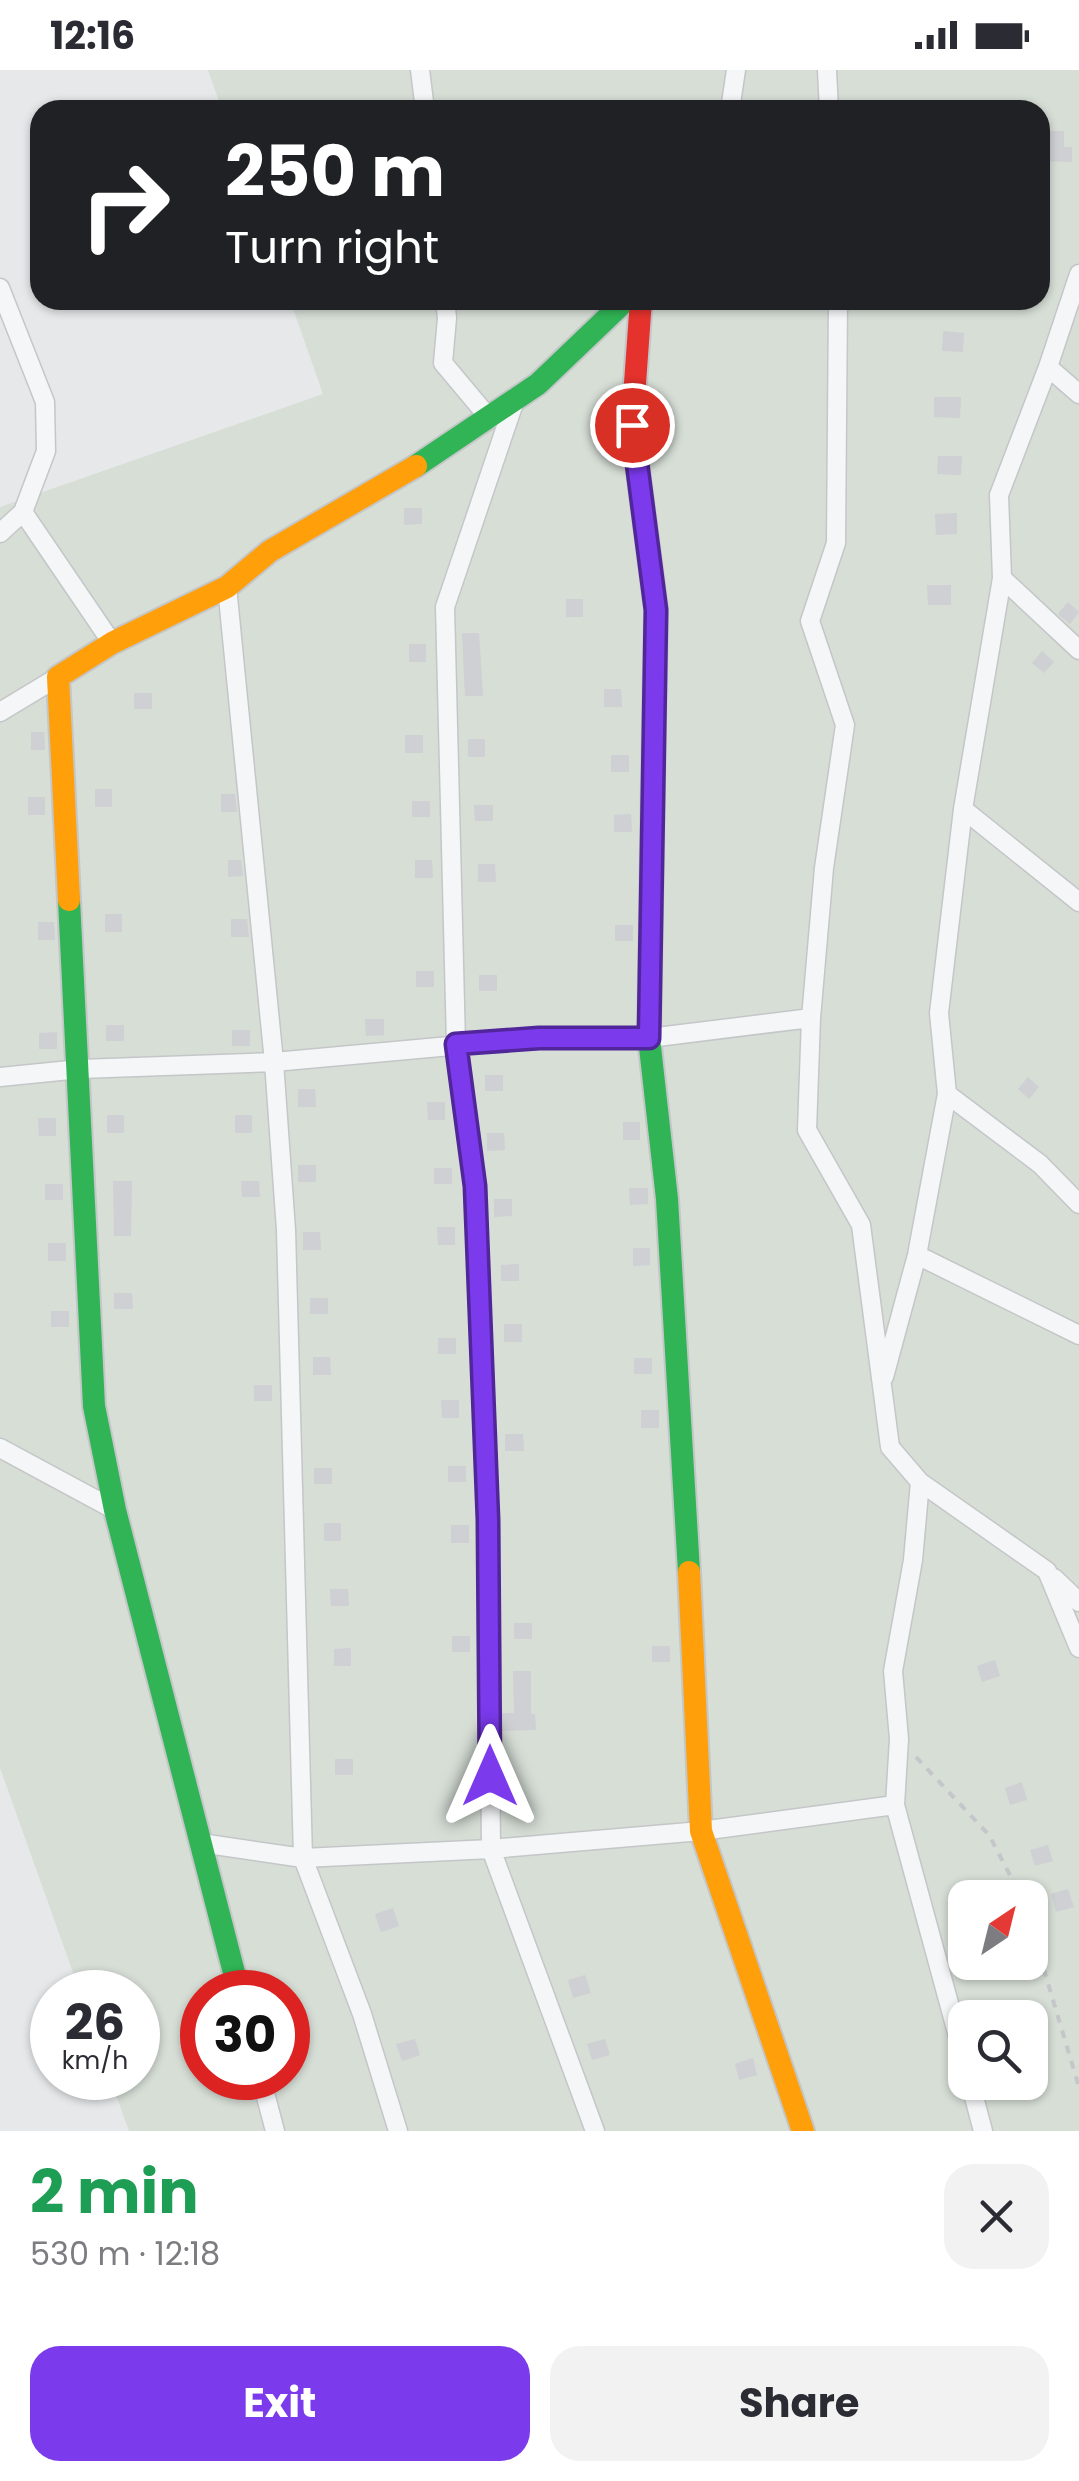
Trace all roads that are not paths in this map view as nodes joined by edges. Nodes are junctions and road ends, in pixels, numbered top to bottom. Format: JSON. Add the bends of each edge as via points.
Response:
{"nodes":[{"id":1,"x":420,"y":70,"type":"edge"},
{"id":2,"x":736,"y":70,"type":"edge"},
{"id":3,"x":827,"y":70,"type":"edge"},
{"id":4,"x":423,"y":100,"type":"edge"},
{"id":5,"x":732,"y":100,"type":"edge"},
{"id":6,"x":828,"y":100,"type":"edge"},
{"id":7,"x":1079,"y":274,"type":"edge"},
{"id":8,"x":0,"y":288,"type":"edge"},
{"id":9,"x":446,"y":310,"type":"edge"},
{"id":10,"x":616,"y":310,"type":"edge"},
{"id":11,"x":640,"y":310,"type":"edge"},
{"id":12,"x":838,"y":310,"type":"edge"},
{"id":13,"x":1048,"y":367,"type":"junction"},
{"id":14,"x":1079,"y":394,"type":"edge"},
{"id":15,"x":514,"y":401,"type":"junction"},
{"id":16,"x":490,"y":419,"type":"junction"},
{"id":17,"x":24,"y":512,"type":"junction"},
{"id":18,"x":0,"y":533,"type":"edge"},
{"id":19,"x":1002,"y":578,"type":"junction"},
{"id":20,"x":227,"y":587,"type":"junction"},
{"id":21,"x":112,"y":643,"type":"junction"},
{"id":22,"x":1079,"y":650,"type":"edge"},
{"id":23,"x":58,"y":678,"type":"junction"},
{"id":24,"x":0,"y":712,"type":"edge"},
{"id":25,"x":963,"y":809,"type":"junction"},
{"id":26,"x":1079,"y":874,"type":"edge"},
{"id":27,"x":1072,"y":896,"type":"edge"},
{"id":28,"x":811,"y":1018,"type":"junction"},
{"id":29,"x":649,"y":1038,"type":"junction"},
{"id":30,"x":456,"y":1044,"type":"junction"},
{"id":31,"x":274,"y":1062,"type":"junction"},
{"id":32,"x":80,"y":1069,"type":"junction"},
{"id":33,"x":0,"y":1076,"type":"edge"},
{"id":34,"x":947,"y":1094,"type":"junction"},
{"id":35,"x":1079,"y":1204,"type":"edge"},
{"id":36,"x":917,"y":1256,"type":"junction"},
{"id":37,"x":1079,"y":1334,"type":"edge"},
{"id":38,"x":881,"y":1386,"type":"junction"},
{"id":39,"x":0,"y":1448,"type":"edge"},
{"id":40,"x":920,"y":1482,"type":"junction"},
{"id":41,"x":114,"y":1510,"type":"junction"},
{"id":42,"x":1046,"y":1571,"type":"junction"},
{"id":43,"x":1079,"y":1602,"type":"edge"},
{"id":44,"x":1079,"y":1648,"type":"edge"},
{"id":45,"x":894,"y":1804,"type":"junction"},
{"id":46,"x":701,"y":1831,"type":"junction"},
{"id":47,"x":201,"y":1842,"type":"junction"},
{"id":48,"x":490,"y":1849,"type":"junction"},
{"id":49,"x":304,"y":1858,"type":"junction"},
{"id":50,"x":234,"y":1970,"type":"edge"},
{"id":51,"x":948,"y":2000,"type":"edge"},
{"id":52,"x":267,"y":2100,"type":"edge"},
{"id":53,"x":975,"y":2100,"type":"edge"},
{"id":54,"x":275,"y":2131,"type":"edge"},
{"id":55,"x":398,"y":2131,"type":"edge"},
{"id":56,"x":596,"y":2131,"type":"edge"},
{"id":57,"x":802,"y":2131,"type":"edge"},
{"id":58,"x":983,"y":2131,"type":"edge"}],
"edges":[{"from":1,"to":4,"type":"street"},
{"from":2,"to":5,"type":"street"},
{"from":3,"to":6,"type":"street"},
{"from":7,"to":13,"type":"street"},
{"from":8,"to":17,"type":"street","via":[[45,402],[46,451]]},
{"from":9,"to":16,"type":"street","via":[[444,363]]},
{"from":10,"to":15,"type":"street"},
{"from":11,"to":29,"type":"street","via":[[632,425],[656,610]]},
{"from":12,"to":28,"type":"street","via":[[836,542],[810,622],[845,725]]},
{"from":13,"to":14,"type":"street"},
{"from":13,"to":19,"type":"street","via":[[999,495]]},
{"from":15,"to":16,"type":"street"},
{"from":15,"to":30,"type":"street","via":[[445,607]]},
{"from":16,"to":20,"type":"street","via":[[270,551]]},
{"from":17,"to":18,"type":"street"},
{"from":17,"to":21,"type":"street"},
{"from":19,"to":22,"type":"street"},
{"from":19,"to":25,"type":"street"},
{"from":20,"to":21,"type":"street"},
{"from":20,"to":31,"type":"street"},
{"from":21,"to":23,"type":"street"},
{"from":23,"to":24,"type":"street"},
{"from":23,"to":32,"type":"street"},
{"from":25,"to":27,"type":"street"},
{"from":25,"to":34,"type":"street","via":[[939,1013]]},
{"from":26,"to":27,"type":"street"},
{"from":28,"to":29,"type":"street"},
{"from":28,"to":38,"type":"street","via":[[807,1130],[861,1226]]},
{"from":29,"to":30,"type":"street"},
{"from":29,"to":46,"type":"street","via":[[667,1199]]},
{"from":30,"to":31,"type":"street"},
{"from":30,"to":48,"type":"street","via":[[477,1226]]},
{"from":31,"to":32,"type":"street"},
{"from":31,"to":49,"type":"street","via":[[286,1230]]},
{"from":32,"to":33,"type":"street"},
{"from":32,"to":41,"type":"street","via":[[94,1406]]},
{"from":34,"to":35,"type":"street","via":[[1040,1164]]},
{"from":34,"to":36,"type":"street"},
{"from":36,"to":37,"type":"street"},
{"from":36,"to":38,"type":"street"},
{"from":38,"to":40,"type":"street","via":[[890,1447]]},
{"from":39,"to":41,"type":"street"},
{"from":40,"to":42,"type":"street"},
{"from":40,"to":45,"type":"street","via":[[892,1671],[899,1739]]},
{"from":41,"to":47,"type":"street"},
{"from":42,"to":43,"type":"street"},
{"from":42,"to":44,"type":"street"},
{"from":45,"to":46,"type":"street"},
{"from":45,"to":51,"type":"street"},
{"from":46,"to":48,"type":"street"},
{"from":46,"to":57,"type":"street"},
{"from":47,"to":49,"type":"street"},
{"from":47,"to":50,"type":"street"},
{"from":48,"to":49,"type":"street"},
{"from":48,"to":56,"type":"street"},
{"from":49,"to":55,"type":"street"},
{"from":52,"to":54,"type":"street"},
{"from":53,"to":58,"type":"street"}]}
